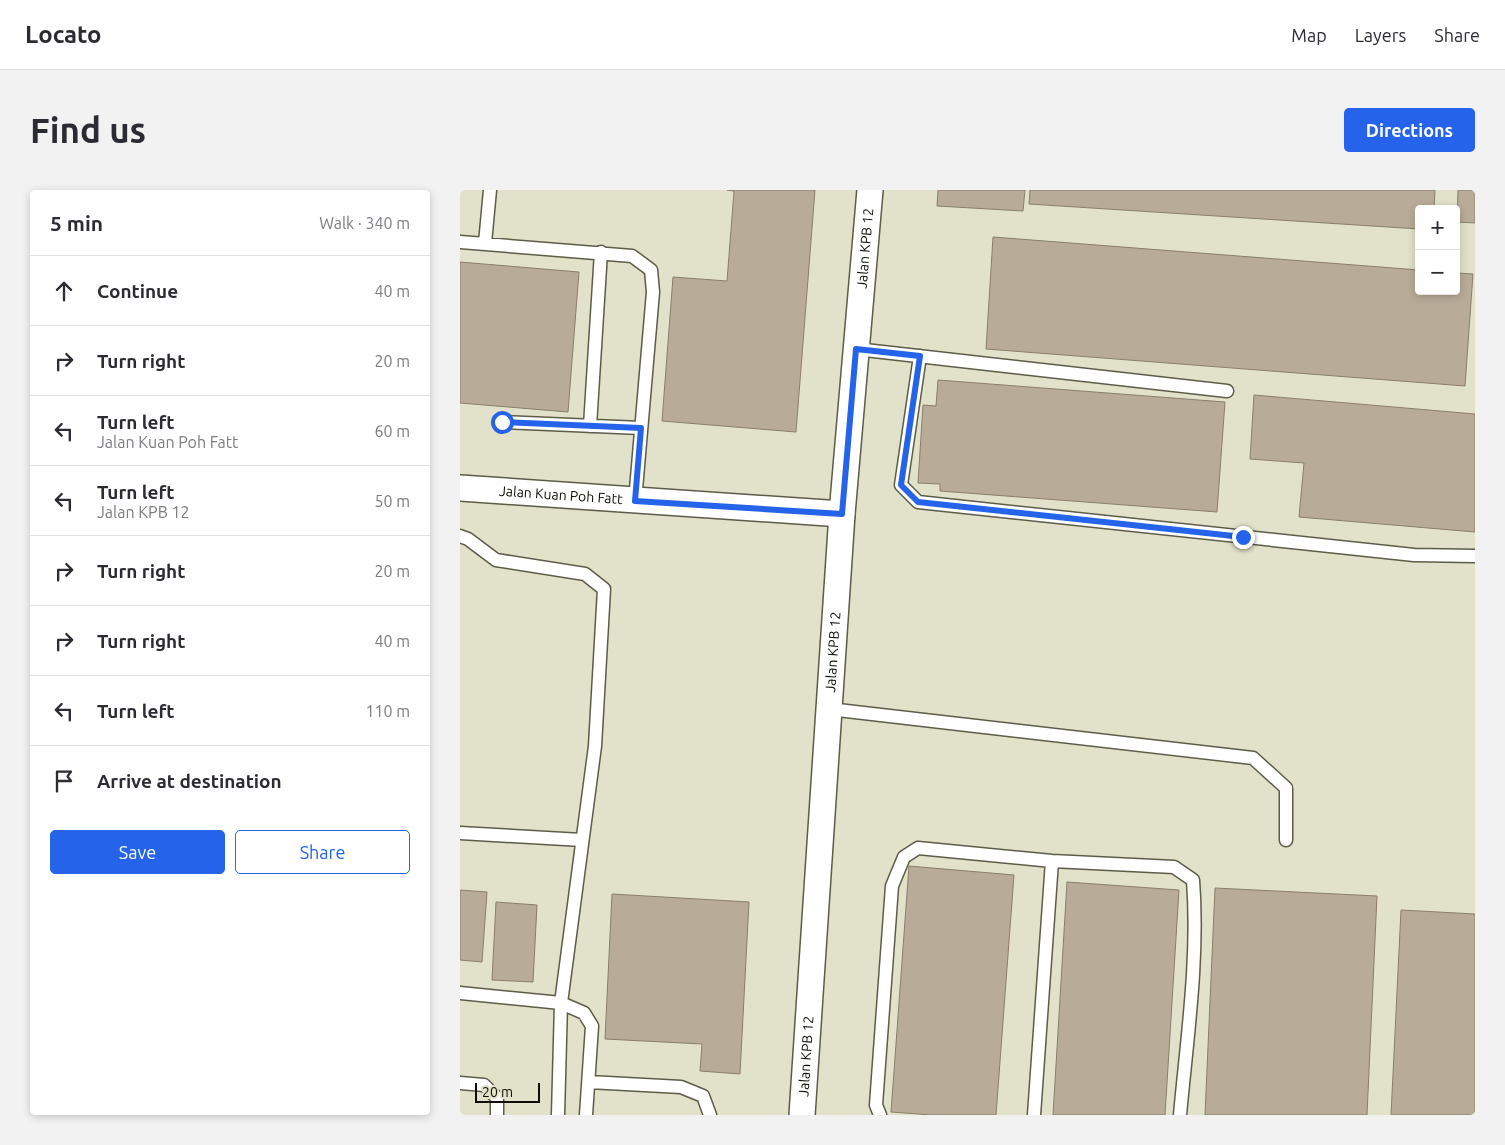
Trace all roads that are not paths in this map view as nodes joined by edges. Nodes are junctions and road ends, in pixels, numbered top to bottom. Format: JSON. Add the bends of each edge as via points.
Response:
{"nodes":[{"id":1,"x":490,"y":190,"type":"edge"},
{"id":2,"x":870,"y":190,"type":"edge"},
{"id":3,"x":460,"y":242,"type":"edge"},
{"id":4,"x":486,"y":243,"type":"junction"},
{"id":5,"x":601,"y":252,"type":"junction"},
{"id":6,"x":856,"y":349,"type":"junction"},
{"id":7,"x":920,"y":356,"type":"junction"},
{"id":8,"x":1228,"y":391,"type":"dead end"},
{"id":9,"x":502,"y":422,"type":"dead end"},
{"id":10,"x":590,"y":426,"type":"junction"},
{"id":11,"x":641,"y":428,"type":"junction"},
{"id":12,"x":460,"y":488,"type":"edge"},
{"id":13,"x":635,"y":501,"type":"junction"},
{"id":14,"x":842,"y":514,"type":"junction"},
{"id":15,"x":460,"y":536,"type":"edge"},
{"id":16,"x":1475,"y":556,"type":"edge"},
{"id":17,"x":829,"y":709,"type":"junction"},
{"id":18,"x":460,"y":833,"type":"edge"},
{"id":19,"x":582,"y":840,"type":"junction"},
{"id":20,"x":1286,"y":840,"type":"dead end"},
{"id":21,"x":1052,"y":862,"type":"junction"},
{"id":22,"x":460,"y":993,"type":"edge"},
{"id":23,"x":561,"y":1003,"type":"junction"},
{"id":24,"x":589,"y":1082,"type":"junction"},
{"id":25,"x":460,"y":1083,"type":"edge"},
{"id":26,"x":497,"y":1115,"type":"edge"},
{"id":27,"x":558,"y":1115,"type":"edge"},
{"id":28,"x":586,"y":1115,"type":"edge"},
{"id":29,"x":710,"y":1115,"type":"edge"},
{"id":30,"x":802,"y":1115,"type":"edge"},
{"id":31,"x":880,"y":1115,"type":"edge"},
{"id":32,"x":1034,"y":1115,"type":"edge"},
{"id":33,"x":1180,"y":1115,"type":"edge"}],
"edges":[{"from":1,"to":4,"type":"lane"},
{"from":2,"to":6,"type":"street","name":"Jalan KPB 12"},
{"from":3,"to":4,"type":"lane"},
{"from":4,"to":5,"type":"lane"},
{"from":5,"to":10,"type":"lane"},
{"from":5,"to":11,"type":"lane","via":[[632,256],[651,270],[653,292]]},
{"from":6,"to":7,"type":"lane"},
{"from":6,"to":14,"type":"street","name":"Jalan KPB 12"},
{"from":7,"to":8,"type":"lane"},
{"from":7,"to":16,"type":"lane","via":[[901,485],[918,502],[1414,555]]},
{"from":9,"to":10,"type":"lane"},
{"from":10,"to":11,"type":"lane"},
{"from":11,"to":13,"type":"lane"},
{"from":12,"to":13,"type":"street","name":"Jalan Kuan Poh Fatt"},
{"from":13,"to":14,"type":"street","name":"Jalan Kuan Poh Fatt"},
{"from":14,"to":17,"type":"street","name":"Jalan KPB 12"},
{"from":15,"to":19,"type":"lane","via":[[496,560],[585,574],[604,588],[595,746]]},
{"from":17,"to":20,"type":"lane","via":[[1253,758],[1286,788]]},
{"from":17,"to":30,"type":"street","name":"Jalan KPB 12"},
{"from":18,"to":19,"type":"lane"},
{"from":19,"to":23,"type":"lane"},
{"from":21,"to":31,"type":"lane","via":[[918,848],[904,857],[892,886],[876,1105]]},
{"from":21,"to":32,"type":"lane"},
{"from":21,"to":33,"type":"lane","via":[[1174,867],[1194,880],[1192,972]]},
{"from":22,"to":23,"type":"lane"},
{"from":23,"to":24,"type":"lane","via":[[584,1013],[592,1026]]},
{"from":23,"to":27,"type":"lane"},
{"from":24,"to":28,"type":"lane"},
{"from":24,"to":29,"type":"lane","via":[[681,1086],[703,1096]]},
{"from":25,"to":26,"type":"lane","via":[[484,1085],[497,1098]]}]}
